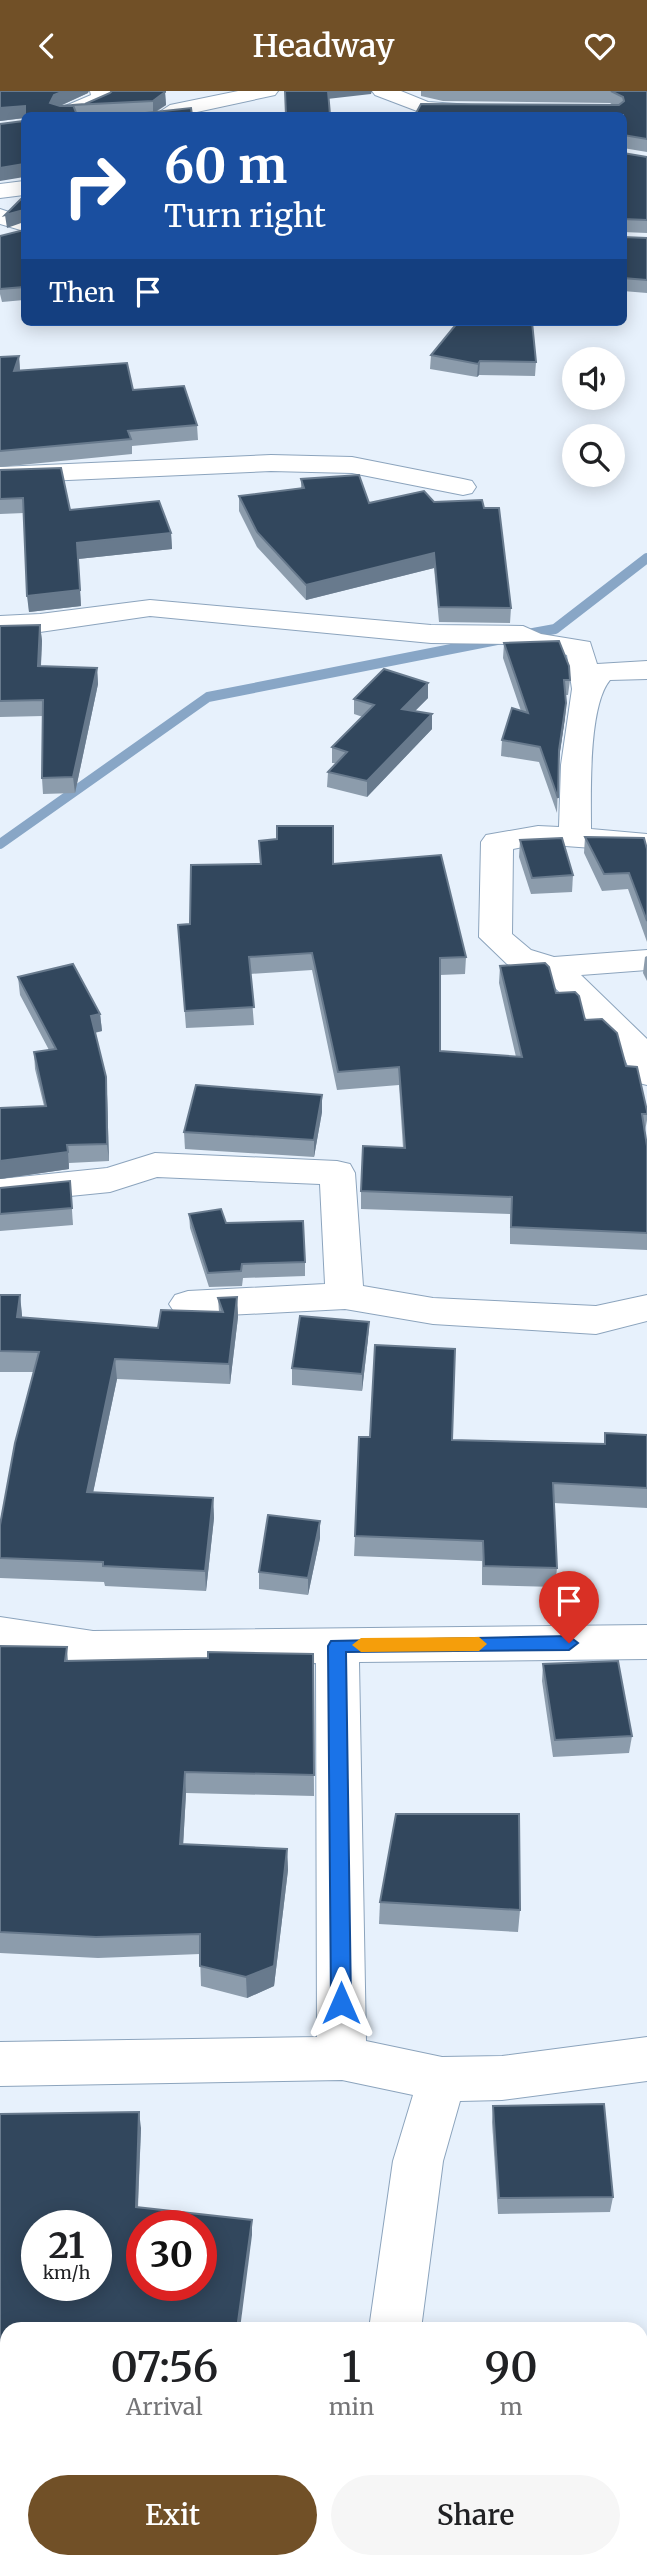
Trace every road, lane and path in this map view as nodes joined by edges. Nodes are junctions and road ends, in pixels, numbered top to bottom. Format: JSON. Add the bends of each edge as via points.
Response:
{"nodes":[{"id":1,"x":100,"y":91,"type":"edge"},
{"id":2,"x":268,"y":91,"type":"edge"},
{"id":3,"x":382,"y":91,"type":"edge"},
{"id":4,"x":402,"y":101,"type":"edge"},
{"id":5,"x":443,"y":110,"type":"junction"},
{"id":6,"x":71,"y":112,"type":"edge"},
{"id":7,"x":173,"y":112,"type":"edge"},
{"id":8,"x":433,"y":112,"type":"edge"},
{"id":9,"x":492,"y":112,"type":"edge"},
{"id":10,"x":21,"y":188,"type":"edge"},
{"id":11,"x":0,"y":191,"type":"edge"},
{"id":12,"x":0,"y":216,"type":"edge"},
{"id":13,"x":21,"y":223,"type":"edge"},
{"id":14,"x":21,"y":233,"type":"edge"},
{"id":15,"x":0,"y":240,"type":"edge"},
{"id":16,"x":0,"y":475,"type":"edge"},
{"id":17,"x":463,"y":487,"type":"dead end"},
{"id":18,"x":0,"y":625,"type":"edge"},
{"id":19,"x":647,"y":670,"type":"edge"},
{"id":20,"x":587,"y":689,"type":"junction"},
{"id":21,"x":575,"y":838,"type":"junction"},
{"id":22,"x":647,"y":843,"type":"edge"},
{"id":23,"x":647,"y":960,"type":"edge"},
{"id":24,"x":553,"y":967,"type":"junction"},
{"id":25,"x":647,"y":1074,"type":"edge"},
{"id":26,"x":0,"y":1191,"type":"edge"},
{"id":27,"x":345,"y":1296,"type":"junction"},
{"id":28,"x":188,"y":1304,"type":"dead end"},
{"id":29,"x":647,"y":1308,"type":"edge"},
{"id":30,"x":0,"y":1634,"type":"edge"},
{"id":31,"x":647,"y":1642,"type":"edge"},
{"id":32,"x":337,"y":1646,"type":"junction"},
{"id":33,"x":342,"y":2058,"type":"junction"},
{"id":34,"x":647,"y":2059,"type":"edge"},
{"id":35,"x":0,"y":2064,"type":"edge"},
{"id":36,"x":442,"y":2079,"type":"junction"},
{"id":37,"x":396,"y":2322,"type":"edge"}],
"edges":[{"from":1,"to":6,"type":"street","via":[[103,98]]},
{"from":2,"to":7,"type":"street"},
{"from":3,"to":4,"type":"street"},
{"from":4,"to":5,"type":"street"},
{"from":5,"to":8,"type":"street"},
{"from":5,"to":9,"type":"street"},
{"from":10,"to":11,"type":"street"},
{"from":12,"to":13,"type":"street"},
{"from":14,"to":15,"type":"street"},
{"from":16,"to":17,"type":"street","via":[[271,463],[352,465]]},
{"from":18,"to":20,"type":"street","via":[[40,624],[149,608],[431,634],[523,635],[533,642],[580,648]]},
{"from":19,"to":20,"type":"street","via":[[602,672]]},
{"from":20,"to":21,"type":"street","via":[[576,765]]},
{"from":21,"to":22,"type":"street"},
{"from":21,"to":24,"type":"street","via":[[538,835],[497,842],[495,937],[519,957]]},
{"from":23,"to":24,"type":"street"},
{"from":24,"to":25,"type":"street","via":[[639,1051]]},
{"from":26,"to":27,"type":"street","via":[[110,1179],[155,1165],[337,1173]]},
{"from":27,"to":28,"type":"street"},
{"from":27,"to":29,"type":"street","via":[[433,1311],[596,1320]]},
{"from":30,"to":32,"type":"street","via":[[93,1648]]},
{"from":31,"to":32,"type":"street"},
{"from":32,"to":33,"type":"street"},
{"from":33,"to":35,"type":"street"},
{"from":33,"to":36,"type":"street"},
{"from":34,"to":36,"type":"street","via":[[502,2078]]},
{"from":36,"to":37,"type":"street","via":[[418,2161]]}]}
